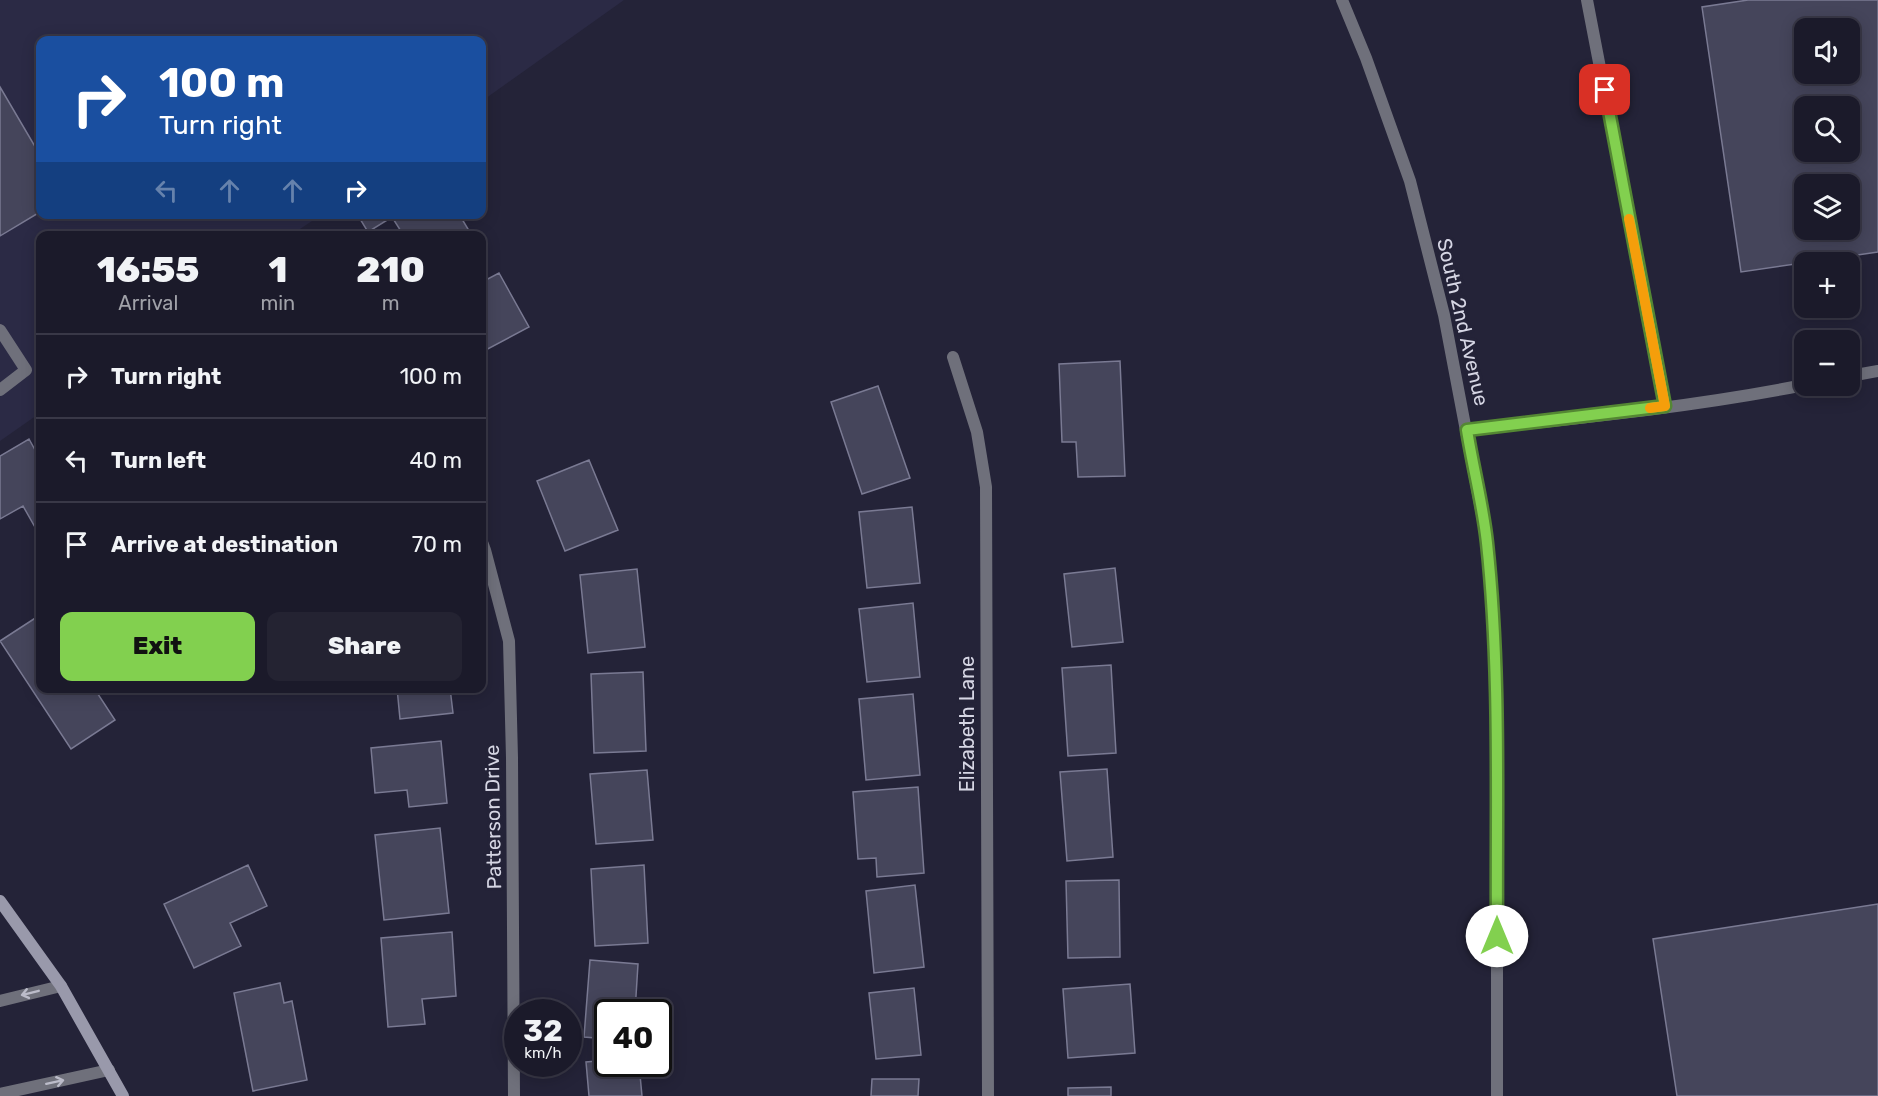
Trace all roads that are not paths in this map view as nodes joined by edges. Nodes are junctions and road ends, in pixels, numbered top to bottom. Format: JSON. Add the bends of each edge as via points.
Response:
{"nodes":[{"id":1,"x":1342,"y":0,"type":"edge"},
{"id":2,"x":1587,"y":0,"type":"edge"},
{"id":3,"x":0,"y":330,"type":"edge"},
{"id":4,"x":953,"y":357,"type":"dead end"},
{"id":5,"x":1878,"y":371,"type":"edge"},
{"id":6,"x":1860,"y":374,"type":"edge"},
{"id":7,"x":1794,"y":387,"type":"edge"},
{"id":8,"x":0,"y":390,"type":"edge"},
{"id":9,"x":1665,"y":406,"type":"junction"},
{"id":10,"x":1467,"y":430,"type":"junction"},
{"id":11,"x":486,"y":554,"type":"edge"},
{"id":12,"x":0,"y":901,"type":"edge"},
{"id":13,"x":61,"y":986,"type":"junction"},
{"id":14,"x":0,"y":1001,"type":"edge"},
{"id":15,"x":109,"y":1070,"type":"junction"},
{"id":16,"x":0,"y":1094,"type":"edge"},
{"id":17,"x":123,"y":1096,"type":"edge"},
{"id":18,"x":514,"y":1096,"type":"edge"},
{"id":19,"x":988,"y":1096,"type":"edge"},
{"id":20,"x":1497,"y":1096,"type":"edge"}],
"edges":[{"from":1,"to":10,"type":"street","name":"South 2nd Avenue","via":[[1410,181],[1444,315]]},
{"from":2,"to":9,"type":"street"},
{"from":3,"to":8,"type":"street","via":[[26,370]]},
{"from":4,"to":19,"type":"street","name":"Elizabeth Lane","via":[[977,432],[986,487]]},
{"from":5,"to":6,"type":"street"},
{"from":7,"to":9,"type":"street"},
{"from":9,"to":10,"type":"street"},
{"from":10,"to":20,"type":"street","name":"South 2nd Avenue","via":[[1486,541],[1494,635]]},
{"from":11,"to":18,"type":"street","name":"Patterson Drive","via":[[509,641]]},
{"from":12,"to":13,"type":"main road"},
{"from":13,"to":14,"type":"street","one_way":true},
{"from":13,"to":15,"type":"main road"},
{"from":16,"to":15,"type":"street","one_way":true},
{"from":15,"to":17,"type":"main road"}]}
